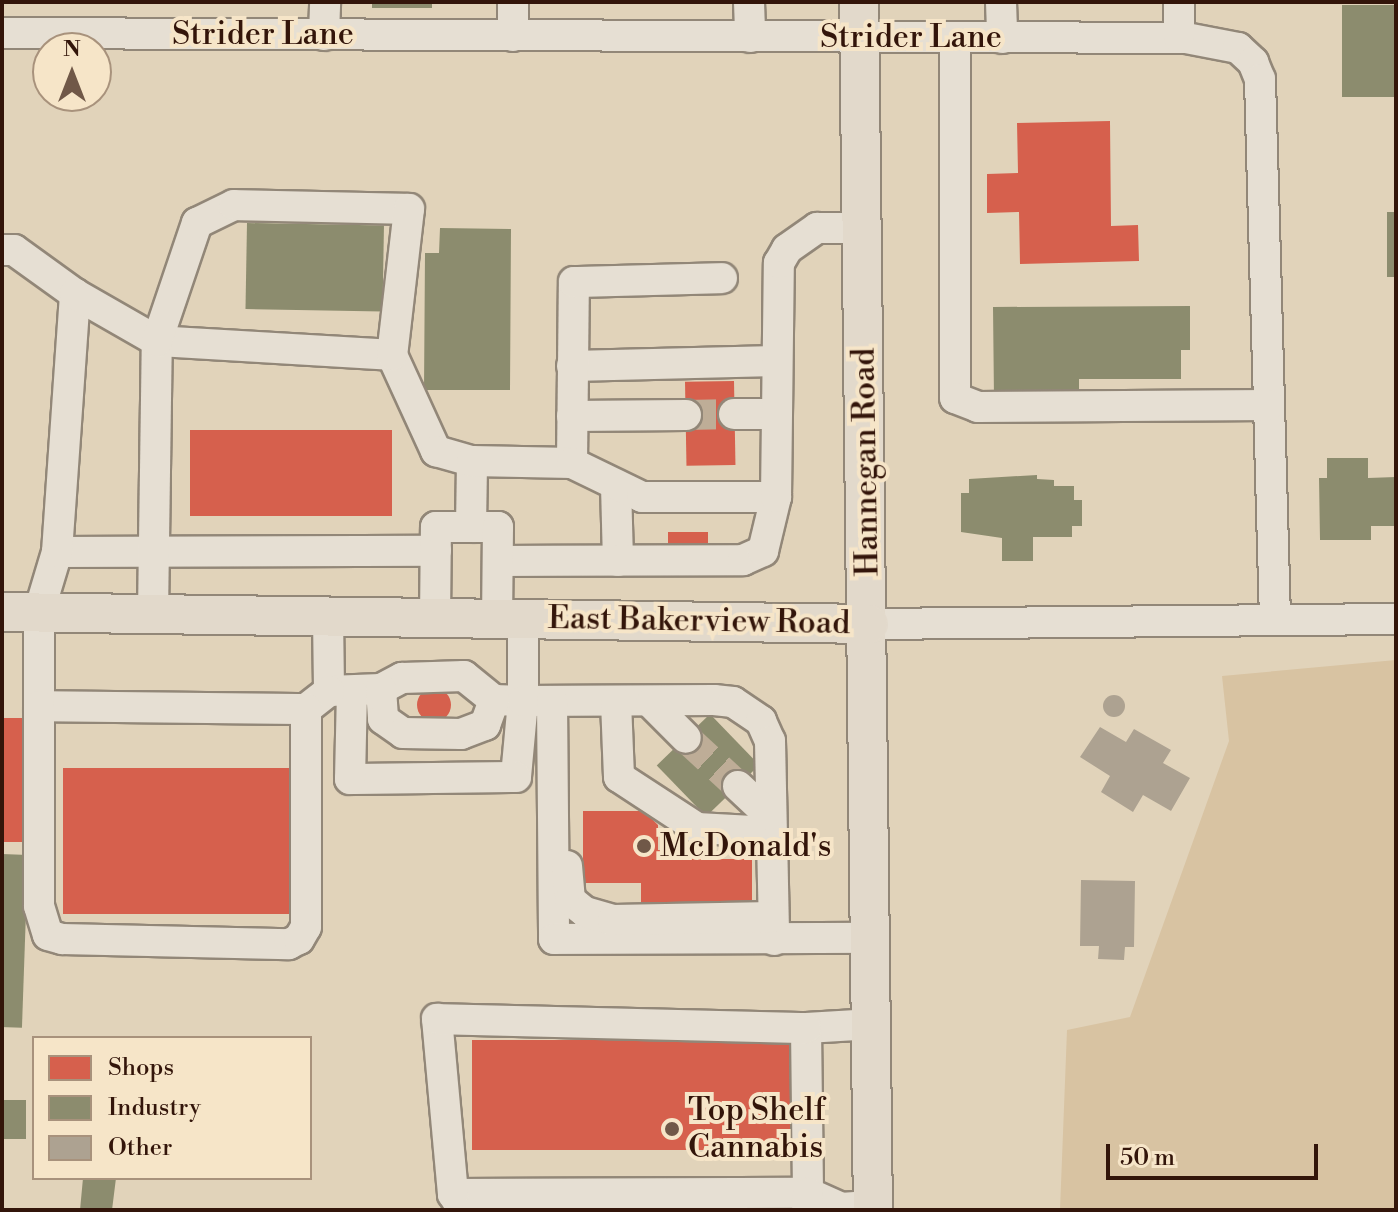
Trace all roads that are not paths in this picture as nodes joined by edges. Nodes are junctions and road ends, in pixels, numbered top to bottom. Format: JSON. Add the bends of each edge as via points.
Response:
{"nodes":[{"id":1,"x":325,"y":2,"type":"edge"},
{"id":2,"x":513,"y":2,"type":"edge"},
{"id":3,"x":749,"y":2,"type":"edge"},
{"id":4,"x":1001,"y":2,"type":"edge"},
{"id":5,"x":1179,"y":2,"type":"edge"},
{"id":6,"x":859,"y":20,"type":"edge"},
{"id":7,"x":2,"y":33,"type":"edge"},
{"id":8,"x":324,"y":35,"type":"junction"},
{"id":9,"x":513,"y":36,"type":"junction"},
{"id":10,"x":750,"y":37,"type":"junction"},
{"id":11,"x":955,"y":38,"type":"junction"},
{"id":12,"x":1002,"y":38,"type":"junction"},
{"id":13,"x":1179,"y":38,"type":"junction"},
{"id":14,"x":863,"y":228,"type":"junction"},
{"id":15,"x":2,"y":250,"type":"edge"},
{"id":16,"x":722,"y":278,"type":"dead end"},
{"id":17,"x":75,"y":294,"type":"junction"},
{"id":18,"x":157,"y":341,"type":"junction"},
{"id":19,"x":392,"y":355,"type":"junction"},
{"id":20,"x":776,"y":361,"type":"junction"},
{"id":21,"x":572,"y":366,"type":"junction"},
{"id":22,"x":1269,"y":405,"type":"junction"},
{"id":23,"x":734,"y":414,"type":"tunnel mouth"},
{"id":24,"x":776,"y":414,"type":"junction"},
{"id":25,"x":686,"y":415,"type":"tunnel mouth"},
{"id":26,"x":572,"y":416,"type":"junction"},
{"id":27,"x":472,"y":461,"type":"junction"},
{"id":28,"x":572,"y":463,"type":"junction"},
{"id":29,"x":616,"y":485,"type":"junction"},
{"id":30,"x":776,"y":497,"type":"junction"},
{"id":31,"x":471,"y":527,"type":"junction"},
{"id":32,"x":153,"y":551,"type":"junction"},
{"id":33,"x":436,"y":551,"type":"junction"},
{"id":34,"x":57,"y":552,"type":"junction"},
{"id":35,"x":498,"y":561,"type":"junction"},
{"id":36,"x":618,"y":561,"type":"junction"},
{"id":37,"x":2,"y":612,"type":"edge"},
{"id":38,"x":39,"y":612,"type":"junction"},
{"id":39,"x":153,"y":614,"type":"junction"},
{"id":40,"x":328,"y":617,"type":"junction"},
{"id":41,"x":435,"y":618,"type":"junction"},
{"id":42,"x":510,"y":619,"type":"junction"},
{"id":43,"x":1275,"y":619,"type":"junction"},
{"id":44,"x":1396,"y":619,"type":"edge"},
{"id":45,"x":869,"y":624,"type":"junction"},
{"id":46,"x":342,"y":695,"type":"junction"},
{"id":47,"x":523,"y":701,"type":"junction"},
{"id":48,"x":616,"y":702,"type":"junction"},
{"id":49,"x":651,"y":703,"type":"junction"},
{"id":50,"x":39,"y":706,"type":"junction"},
{"id":51,"x":686,"y":738,"type":"tunnel mouth"},
{"id":52,"x":738,"y":786,"type":"tunnel mouth"},
{"id":53,"x":553,"y":788,"type":"junction"},
{"id":54,"x":770,"y":824,"type":"junction"},
{"id":55,"x":773,"y":929,"type":"junction"},
{"id":56,"x":872,"y":938,"type":"junction"},
{"id":57,"x":873,"y":1024,"type":"junction"},
{"id":58,"x":806,"y":1028,"type":"junction"},
{"id":59,"x":458,"y":1202,"type":"edge"},
{"id":60,"x":808,"y":1202,"type":"edge"},
{"id":61,"x":873,"y":1208,"type":"edge"}],
"edges":[{"from":1,"to":8,"type":"street"},
{"from":2,"to":9,"type":"street"},
{"from":3,"to":10,"type":"street"},
{"from":4,"to":12,"type":"street"},
{"from":5,"to":13,"type":"street"},
{"from":6,"to":10,"type":"street","name":"Strider Lane"},
{"from":6,"to":11,"type":"street","name":"Strider Lane"},
{"from":6,"to":14,"type":"main road","name":"Hannegan Road"},
{"from":7,"to":8,"type":"street","name":"Strider Lane"},
{"from":8,"to":9,"type":"street","name":"Strider Lane"},
{"from":9,"to":10,"type":"street","name":"Strider Lane"},
{"from":11,"to":12,"type":"street","name":"Strider Lane"},
{"from":11,"to":22,"type":"street","via":[[955,398],[978,407]]},
{"from":12,"to":13,"type":"street","name":"Strider Lane"},
{"from":13,"to":22,"type":"street","name":"Strider Lane","via":[[1238,48],[1253,62],[1260,79]]},
{"from":14,"to":20,"type":"street","via":[[817,228],[787,249],[775,280]]},
{"from":14,"to":45,"type":"main road","name":"Hannegan Road"},
{"from":15,"to":17,"type":"street","via":[[14,250]]},
{"from":16,"to":21,"type":"street","via":[[574,282]]},
{"from":17,"to":18,"type":"street"},
{"from":17,"to":34,"type":"street"},
{"from":18,"to":19,"type":"street"},
{"from":18,"to":19,"type":"street","via":[[197,223],[234,205],[409,209]]},
{"from":18,"to":32,"type":"street"},
{"from":19,"to":27,"type":"street","via":[[436,451]]},
{"from":20,"to":21,"type":"street"},
{"from":20,"to":24,"type":"street"},
{"from":21,"to":26,"type":"street"},
{"from":22,"to":43,"type":"street","name":"Strider Lane"},
{"from":23,"to":24,"type":"street"},
{"from":24,"to":30,"type":"street"},
{"from":25,"to":26,"type":"street"},
{"from":26,"to":28,"type":"street"},
{"from":27,"to":28,"type":"street"},
{"from":27,"to":31,"type":"street"},
{"from":28,"to":29,"type":"street"},
{"from":29,"to":30,"type":"street","via":[[642,497]]},
{"from":29,"to":36,"type":"street"},
{"from":30,"to":36,"type":"street","via":[[763,551],[743,560]]},
{"from":31,"to":33,"type":"street","via":[[436,527]]},
{"from":31,"to":35,"type":"street","via":[[498,527]]},
{"from":32,"to":33,"type":"street"},
{"from":32,"to":34,"type":"street"},
{"from":32,"to":39,"type":"street"},
{"from":33,"to":41,"type":"street"},
{"from":34,"to":38,"type":"street"},
{"from":35,"to":36,"type":"street"},
{"from":35,"to":42,"type":"street"},
{"from":37,"to":38,"type":"main road","name":"East Bakerview Road"},
{"from":38,"to":39,"type":"main road","name":"East Bakerview Road"},
{"from":38,"to":50,"type":"street"},
{"from":39,"to":40,"type":"main road","name":"East Bakerview Road"},
{"from":40,"to":41,"type":"main road","name":"East Bakerview Road"},
{"from":40,"to":46,"type":"street"},
{"from":41,"to":42,"type":"main road","name":"East Bakerview Road"},
{"from":42,"to":45,"type":"main road","name":"East Bakerview Road"},
{"from":42,"to":47,"type":"street"},
{"from":43,"to":44,"type":"street","name":"East Bakerview Road"},
{"from":43,"to":45,"type":"street","name":"East Bakerview Road"},
{"from":45,"to":56,"type":"main road","name":"Hannegan Road"},
{"from":46,"to":47,"type":"street","via":[[402,678],[464,676]]},
{"from":46,"to":47,"type":"street","via":[[403,733],[461,734]]},
{"from":46,"to":47,"type":"street","via":[[350,779],[516,777]]},
{"from":46,"to":50,"type":"street"},
{"from":46,"to":50,"type":"street","via":[[306,927],[289,944],[48,935],[39,906]]},
{"from":47,"to":48,"type":"street"},
{"from":47,"to":53,"type":"street"},
{"from":48,"to":49,"type":"street"},
{"from":48,"to":54,"type":"street","via":[[619,777],[697,828]]},
{"from":49,"to":51,"type":"street"},
{"from":49,"to":54,"type":"street","via":[[733,702],[761,721],[770,741]]},
{"from":52,"to":54,"type":"street"},
{"from":53,"to":55,"type":"street","via":[[569,817],[570,900],[585,912],[613,920]]},
{"from":53,"to":55,"type":"street","via":[[554,939]]},
{"from":54,"to":55,"type":"street"},
{"from":55,"to":56,"type":"street"},
{"from":56,"to":57,"type":"main road","name":"Hannegan Road"},
{"from":57,"to":58,"type":"street"},
{"from":57,"to":61,"type":"main road","name":"Hannegan Road"},
{"from":58,"to":59,"type":"street","via":[[437,1019]]},
{"from":58,"to":60,"type":"street"},
{"from":59,"to":60,"type":"street"},
{"from":60,"to":61,"type":"street"}]}
